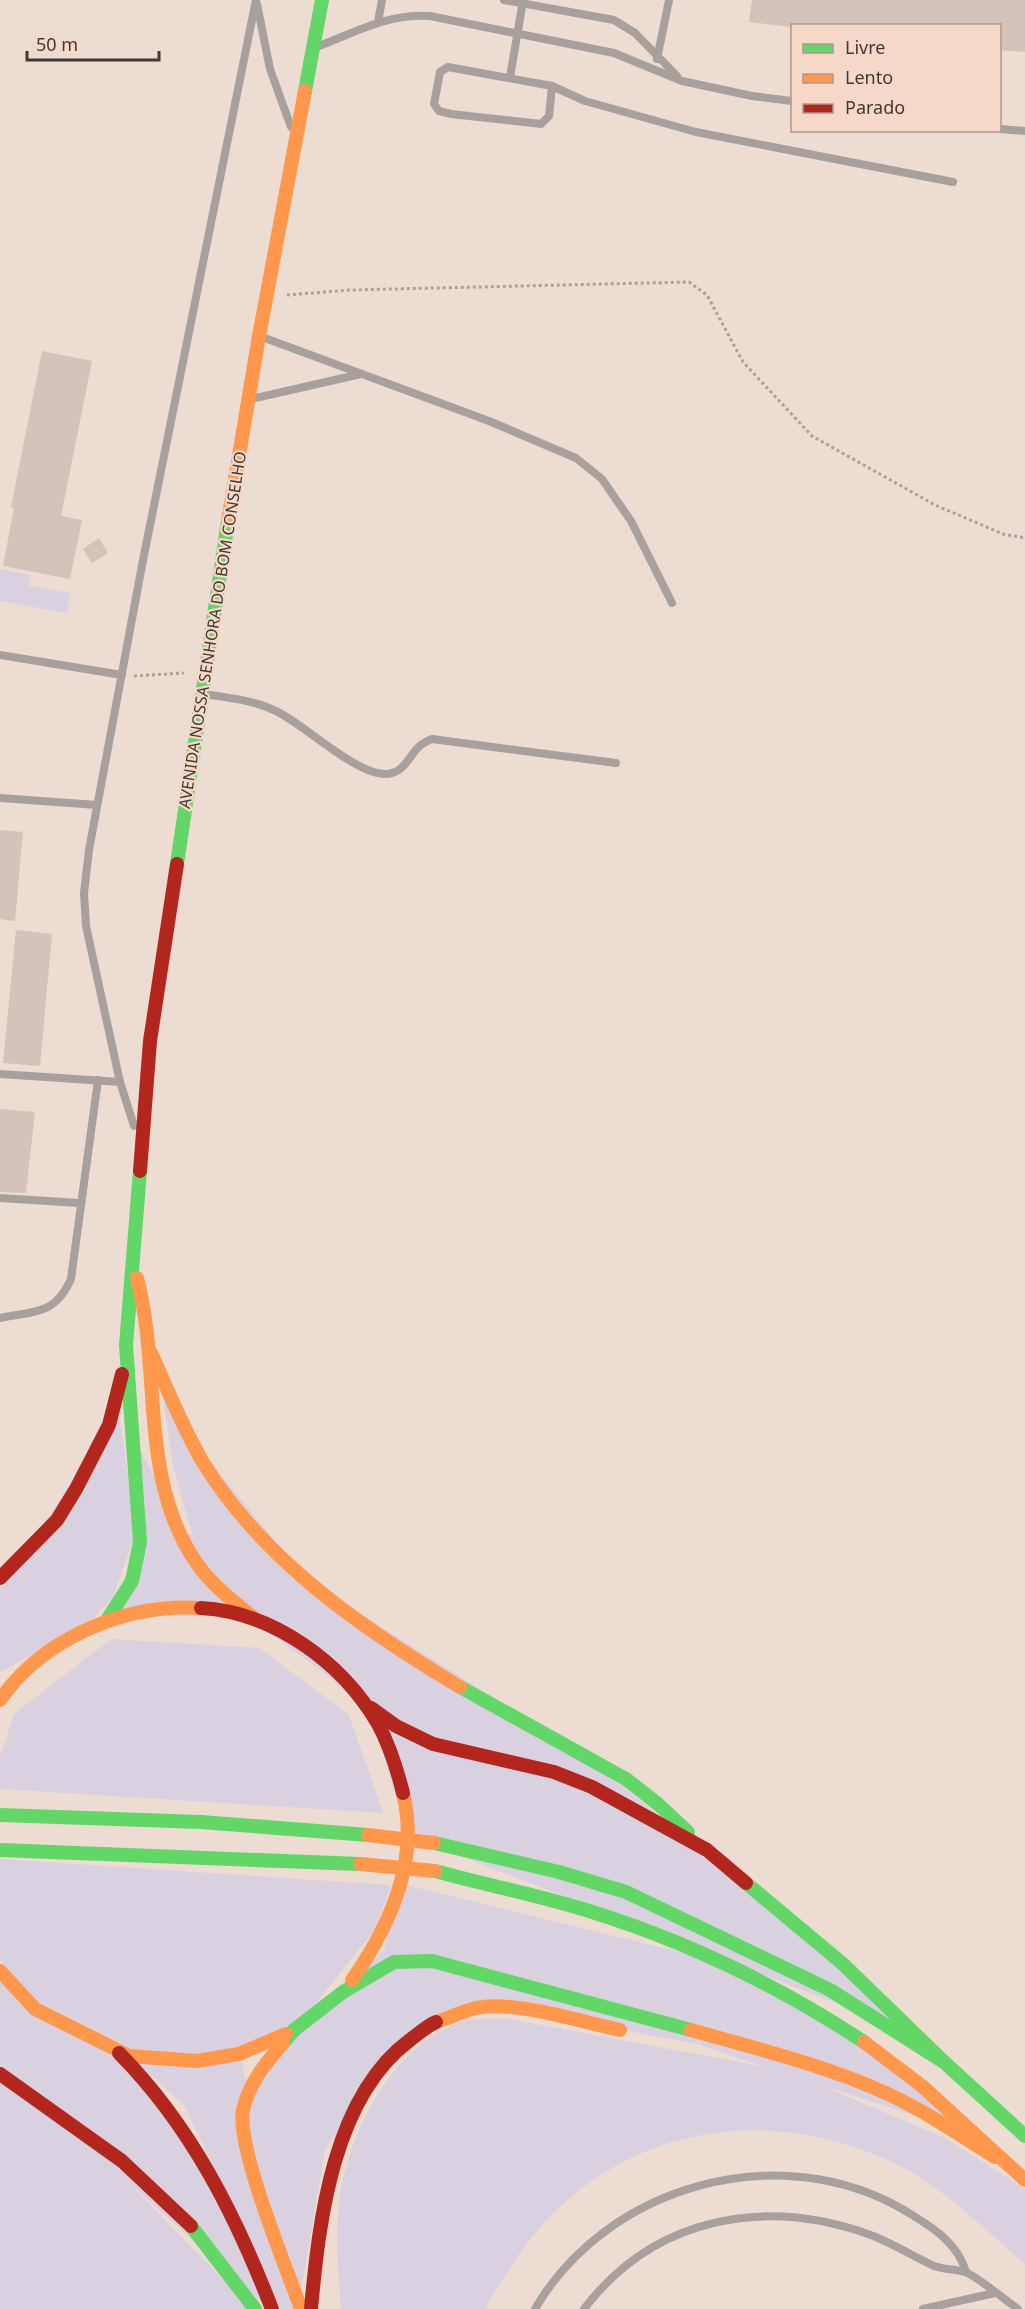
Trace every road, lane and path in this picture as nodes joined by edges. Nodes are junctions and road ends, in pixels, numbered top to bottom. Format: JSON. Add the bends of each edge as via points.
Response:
{"nodes":[{"id":1,"x":256,"y":0,"type":"edge"},
{"id":2,"x":322,"y":0,"type":"edge"},
{"id":3,"x":382,"y":0,"type":"edge"},
{"id":4,"x":504,"y":0,"type":"edge"},
{"id":5,"x":669,"y":0,"type":"edge"},
{"id":6,"x":523,"y":2,"type":"edge"},
{"id":7,"x":378,"y":22,"type":"junction"},
{"id":8,"x":517,"y":34,"type":"junction"},
{"id":9,"x":312,"y":49,"type":"junction"},
{"id":10,"x":658,"y":56,"type":"junction"},
{"id":11,"x":654,"y":68,"type":"junction"},
{"id":12,"x":510,"y":77,"type":"junction"},
{"id":13,"x":682,"y":81,"type":"junction"},
{"id":14,"x":552,"y":86,"type":"junction"},
{"id":15,"x":791,"y":101,"type":"edge"},
{"id":16,"x":1001,"y":129,"type":"edge"},
{"id":17,"x":1025,"y":131,"type":"edge"},
{"id":18,"x":296,"y":138,"type":"junction"},
{"id":19,"x":953,"y":182,"type":"dead end"},
{"id":20,"x":267,"y":297,"type":"junction"},
{"id":21,"x":259,"y":336,"type":"junction"},
{"id":22,"x":361,"y":374,"type":"junction"},
{"id":23,"x":248,"y":400,"type":"junction"},
{"id":24,"x":1025,"y":538,"type":"edge"},
{"id":25,"x":672,"y":603,"type":"dead end"},
{"id":26,"x":0,"y":655,"type":"edge"},
{"id":27,"x":204,"y":672,"type":"junction"},
{"id":28,"x":122,"y":675,"type":"junction"},
{"id":29,"x":201,"y":693,"type":"junction"},
{"id":30,"x":616,"y":763,"type":"dead end"},
{"id":31,"x":0,"y":798,"type":"edge"},
{"id":32,"x":98,"y":805,"type":"junction"},
{"id":33,"x":0,"y":1074,"type":"edge"},
{"id":34,"x":98,"y":1080,"type":"junction"},
{"id":35,"x":120,"y":1082,"type":"junction"},
{"id":36,"x":141,"y":1145,"type":"junction"},
{"id":37,"x":0,"y":1198,"type":"edge"},
{"id":38,"x":80,"y":1203,"type":"junction"},
{"id":39,"x":131,"y":1263,"type":"junction"},
{"id":40,"x":0,"y":1318,"type":"edge"},
{"id":41,"x":152,"y":1353,"type":"junction"},
{"id":42,"x":127,"y":1356,"type":"junction"},
{"id":43,"x":0,"y":1578,"type":"edge"},
{"id":44,"x":254,"y":1619,"type":"junction"},
{"id":45,"x":107,"y":1620,"type":"junction"},
{"id":46,"x":51,"y":1648,"type":"junction"},
{"id":47,"x":0,"y":1679,"type":"edge"},
{"id":48,"x":0,"y":1700,"type":"edge"},
{"id":49,"x":369,"y":1706,"type":"junction"},
{"id":50,"x":0,"y":1815,"type":"edge"},
{"id":51,"x":707,"y":1850,"type":"junction"},
{"id":52,"x":0,"y":1851,"type":"edge"},
{"id":53,"x":0,"y":1971,"type":"edge"},
{"id":54,"x":343,"y":1992,"type":"junction"},
{"id":55,"x":294,"y":2030,"type":"junction"},
{"id":56,"x":631,"y":2032,"type":"dead end"},
{"id":57,"x":685,"y":2043,"type":"dead end"},
{"id":58,"x":734,"y":2043,"type":"junction"},
{"id":59,"x":119,"y":2053,"type":"junction"},
{"id":60,"x":944,"y":2062,"type":"junction"},
{"id":61,"x":0,"y":2074,"type":"edge"},
{"id":62,"x":1025,"y":2136,"type":"edge"},
{"id":63,"x":995,"y":2157,"type":"junction"},
{"id":64,"x":1025,"y":2180,"type":"edge"},
{"id":65,"x":966,"y":2272,"type":"junction"},
{"id":66,"x":995,"y":2293,"type":"junction"},
{"id":67,"x":255,"y":2309,"type":"edge"},
{"id":68,"x":272,"y":2309,"type":"edge"},
{"id":69,"x":301,"y":2309,"type":"edge"},
{"id":70,"x":311,"y":2309,"type":"edge"},
{"id":71,"x":535,"y":2309,"type":"edge"},
{"id":72,"x":584,"y":2309,"type":"edge"},
{"id":73,"x":923,"y":2309,"type":"edge"},
{"id":74,"x":1018,"y":2309,"type":"edge"}],
"edges":[{"from":1,"to":18,"type":"lane","via":[[279,98]]},
{"from":1,"to":28,"type":"lane"},
{"from":2,"to":9,"type":"main road","name":"AVENIDA NOSSA SENHORA DO BOM CONSELHO"},
{"from":3,"to":7,"type":"lane"},
{"from":4,"to":6,"type":"lane"},
{"from":5,"to":10,"type":"lane"},
{"from":6,"to":8,"type":"lane"},
{"from":6,"to":10,"type":"lane","via":[[614,20],[635,33]]},
{"from":7,"to":8,"type":"lane","via":[[405,15],[430,16]]},
{"from":7,"to":9,"type":"lane"},
{"from":8,"to":11,"type":"lane","via":[[614,53]]},
{"from":8,"to":12,"type":"lane"},
{"from":9,"to":18,"type":"main road","name":"AVENIDA NOSSA SENHORA DO BOM CONSELHO"},
{"from":10,"to":11,"type":"lane"},
{"from":10,"to":13,"type":"lane"},
{"from":11,"to":13,"type":"lane"},
{"from":12,"to":14,"type":"lane"},
{"from":12,"to":14,"type":"lane","via":[[448,67],[441,72],[434,104],[439,111],[451,114],[541,124],[549,116]]},
{"from":13,"to":15,"type":"lane"},
{"from":14,"to":19,"type":"lane","via":[[585,101],[696,132]]},
{"from":16,"to":17,"type":"lane"},
{"from":18,"to":20,"type":"main road","name":"AVENIDA NOSSA SENHORA DO BOM CONSELHO"},
{"from":20,"to":21,"type":"main road","name":"AVENIDA NOSSA SENHORA DO BOM CONSELHO"},
{"from":20,"to":24,"type":"path","via":[[351,290],[689,282],[707,295],[743,362],[812,436],[935,506],[1004,534]]},
{"from":21,"to":22,"type":"lane"},
{"from":21,"to":23,"type":"main road","name":"AVENIDA NOSSA SENHORA DO BOM CONSELHO"},
{"from":22,"to":23,"type":"lane"},
{"from":22,"to":25,"type":"lane","via":[[576,458],[602,478],[631,520]]},
{"from":23,"to":27,"type":"main road","name":"AVENIDA NOSSA SENHORA DO BOM CONSELHO"},
{"from":26,"to":28,"type":"lane"},
{"from":27,"to":28,"type":"path"},
{"from":27,"to":29,"type":"main road","name":"AVENIDA NOSSA SENHORA DO BOM CONSELHO"},
{"from":28,"to":32,"type":"lane"},
{"from":29,"to":30,"type":"lane","via":[[277,711],[376,773],[399,771],[419,744],[432,739]]},
{"from":29,"to":36,"type":"main road","name":"AVENIDA NOSSA SENHORA DO BOM CONSELHO","via":[[150,1041]]},
{"from":31,"to":32,"type":"lane"},
{"from":32,"to":35,"type":"lane","via":[[84,893],[86,926]]},
{"from":33,"to":34,"type":"lane"},
{"from":34,"to":35,"type":"lane"},
{"from":34,"to":38,"type":"lane"},
{"from":35,"to":36,"type":"lane"},
{"from":36,"to":39,"type":"main road","name":"AVENIDA NOSSA SENHORA DO BOM CONSELHO"},
{"from":37,"to":38,"type":"lane"},
{"from":38,"to":40,"type":"lane","via":[[71,1279],[62,1296],[49,1309]]},
{"from":39,"to":41,"type":"main road","via":[[147,1316]]},
{"from":39,"to":42,"type":"main road","name":"AVENIDA NOSSA SENHORA DO BOM CONSELHO"},
{"from":41,"to":44,"type":"main road","via":[[157,1450],[176,1525],[212,1582]]},
{"from":41,"to":51,"type":"main road","via":[[213,1479],[283,1560],[348,1614],[419,1661],[627,1780]]},
{"from":42,"to":43,"type":"main road","via":[[109,1425],[76,1490],[57,1520]]},
{"from":42,"to":45,"type":"main road","via":[[141,1542],[132,1581]]},
{"from":44,"to":45,"type":"main road","via":[[205,1608],[156,1608]]},
{"from":44,"to":49,"type":"main road","via":[[318,1653]]},
{"from":45,"to":46,"type":"main road"},
{"from":46,"to":47,"type":"main road"},
{"from":46,"to":48,"type":"main road"},
{"from":49,"to":51,"type":"main road","via":[[396,1726],[433,1744],[554,1772],[592,1787]]},
{"from":49,"to":54,"type":"main road","via":[[396,1762],[405,1798],[407,1836],[401,1884],[379,1942]]},
{"from":50,"to":60,"type":"main road","bridge":true,"via":[[201,1822],[368,1834],[434,1843],[559,1872],[626,1892],[830,1990]]},
{"from":51,"to":60,"type":"main road","via":[[843,1964]]},
{"from":52,"to":63,"type":"main road","bridge":true,"via":[[196,1856],[435,1871],[590,1912],[725,1963],[798,2003],[886,2057],[955,2115]]},
{"from":53,"to":59,"type":"main road","via":[[35,2010]]},
{"from":54,"to":55,"type":"main road"},
{"from":54,"to":58,"type":"main road","via":[[394,1962],[432,1961],[530,1984]]},
{"from":55,"to":59,"type":"main road","via":[[239,2054],[196,2061]]},
{"from":55,"to":69,"type":"main road","via":[[257,2073],[243,2111],[254,2175]]},
{"from":56,"to":70,"type":"main road","via":[[515,2009],[477,2008],[419,2032],[390,2056],[358,2104],[333,2162],[320,2223]]},
{"from":57,"to":58,"type":"main road","via":[[721,2048]]},
{"from":58,"to":63,"type":"main road","via":[[798,2060],[886,2093]]},
{"from":59,"to":68,"type":"main road","via":[[153,2085],[180,2124],[246,2243]]},
{"from":60,"to":62,"type":"main road"},
{"from":61,"to":67,"type":"main road","via":[[83,2131],[169,2205],[205,2242]]},
{"from":63,"to":64,"type":"main road"},
{"from":65,"to":66,"type":"lane"},
{"from":65,"to":71,"type":"lane","via":[[956,2250],[945,2238],[883,2198],[792,2174],[753,2175],[668,2194],[627,2217],[564,2266]]},
{"from":65,"to":72,"type":"lane","via":[[934,2266],[869,2234],[823,2221],[740,2216],[700,2225],[667,2239],[628,2265]]},
{"from":66,"to":73,"type":"lane"},
{"from":66,"to":74,"type":"lane"}]}
